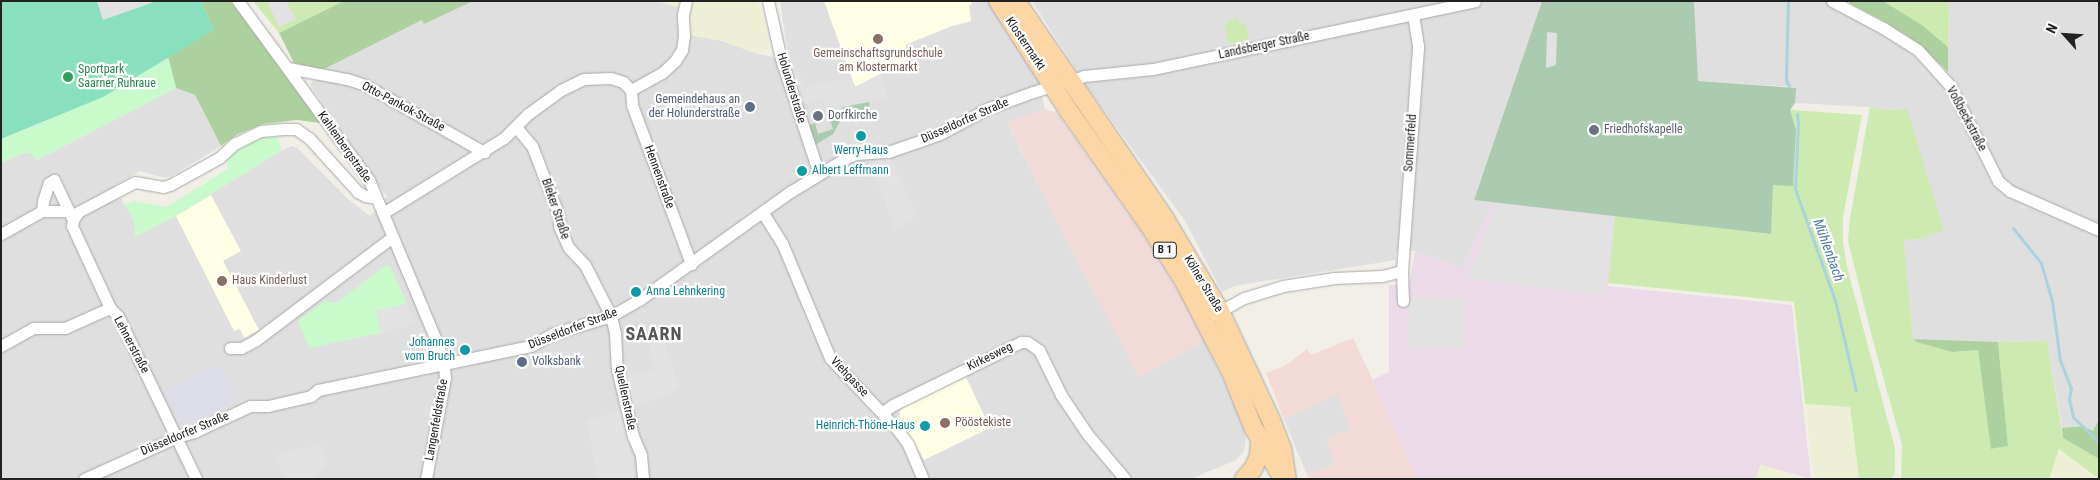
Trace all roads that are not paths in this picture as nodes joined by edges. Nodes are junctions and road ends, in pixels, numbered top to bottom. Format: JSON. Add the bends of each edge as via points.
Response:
{"nodes":[{"id":1,"x":238,"y":1,"type":"edge"},
{"id":2,"x":686,"y":1,"type":"edge"},
{"id":3,"x":768,"y":1,"type":"edge"},
{"id":4,"x":998,"y":1,"type":"edge"},
{"id":5,"x":1016,"y":1,"type":"edge"},
{"id":6,"x":1475,"y":1,"type":"edge"},
{"id":7,"x":1832,"y":1,"type":"edge"},
{"id":8,"x":1413,"y":15,"type":"junction"},
{"id":9,"x":288,"y":68,"type":"junction"},
{"id":10,"x":1070,"y":80,"type":"junction"},
{"id":11,"x":1053,"y":86,"type":"junction"},
{"id":12,"x":631,"y":90,"type":"junction"},
{"id":13,"x":516,"y":127,"type":"junction"},
{"id":14,"x":484,"y":152,"type":"junction"},
{"id":15,"x":818,"y":174,"type":"junction"},
{"id":16,"x":376,"y":198,"type":"junction"},
{"id":17,"x":42,"y":211,"type":"junction"},
{"id":18,"x":764,"y":212,"type":"junction"},
{"id":19,"x":383,"y":213,"type":"junction"},
{"id":20,"x":71,"y":216,"type":"junction"},
{"id":21,"x":2099,"y":230,"type":"edge"},
{"id":22,"x":1,"y":234,"type":"edge"},
{"id":23,"x":391,"y":238,"type":"junction"},
{"id":24,"x":691,"y":264,"type":"junction"},
{"id":25,"x":1402,"y":271,"type":"junction"},
{"id":26,"x":1403,"y":301,"type":"dead end"},
{"id":27,"x":110,"y":308,"type":"junction"},
{"id":28,"x":611,"y":316,"type":"junction"},
{"id":29,"x":1213,"y":316,"type":"junction"},
{"id":30,"x":3,"y":342,"type":"edge"},
{"id":31,"x":230,"y":348,"type":"dead end"},
{"id":32,"x":444,"y":364,"type":"junction"},
{"id":33,"x":883,"y":412,"type":"junction"},
{"id":34,"x":178,"y":437,"type":"junction"},
{"id":35,"x":1260,"y":441,"type":"junction"},
{"id":36,"x":429,"y":478,"type":"edge"},
{"id":37,"x":84,"y":479,"type":"edge"},
{"id":38,"x":196,"y":479,"type":"edge"},
{"id":39,"x":643,"y":479,"type":"edge"},
{"id":40,"x":923,"y":479,"type":"edge"},
{"id":41,"x":1125,"y":479,"type":"edge"},
{"id":42,"x":1244,"y":479,"type":"edge"},
{"id":43,"x":1283,"y":479,"type":"edge"},
{"id":44,"x":1287,"y":479,"type":"edge"}],
"edges":[{"from":1,"to":9,"type":"street","name":"Kahlenbergstraße"},
{"from":2,"to":12,"type":"street","via":[[682,50],[662,73]]},
{"from":3,"to":15,"type":"street","name":"Holunderstraße","via":[[781,59]]},
{"from":4,"to":11,"type":"main road","name":"Klostermarkt","number":"B 1"},
{"from":5,"to":10,"type":"main road","name":"Klostermarkt","number":"B 1"},
{"from":6,"to":8,"type":"street","name":"Landsberger Straße"},
{"from":7,"to":21,"type":"street","name":"Voßbeckstraße","via":[[1918,50],[1936,69],[1951,87],[1998,181],[2010,191]]},
{"from":8,"to":10,"type":"street","name":"Landsberger Straße","via":[[1153,69]]},
{"from":8,"to":25,"type":"street","name":"Sommerfeld","via":[[1418,46]]},
{"from":9,"to":14,"type":"street","name":"Otto-Pankok-Straße","via":[[365,85]]},
{"from":9,"to":16,"type":"street","name":"Kahlenbergstraße","via":[[368,180]]},
{"from":10,"to":11,"type":"street","name":"Landsberger Straße"},
{"from":10,"to":29,"type":"main road","name":"Kölner Straße","number":"B 1","via":[[1164,219]]},
{"from":11,"to":15,"type":"street","name":"Düsseldorfer Straße","via":[[989,108],[940,134],[888,152],[856,154]]},
{"from":11,"to":29,"type":"main road","name":"Kölner Straße","number":"B 1"},
{"from":12,"to":13,"type":"street","via":[[612,78],[584,79],[547,99]]},
{"from":12,"to":24,"type":"street","name":"Hennenstraße","via":[[632,105]]},
{"from":13,"to":14,"type":"street"},
{"from":13,"to":28,"type":"street","name":"Bleker Straße","via":[[532,146],[569,248],[585,265]]},
{"from":14,"to":19,"type":"street"},
{"from":15,"to":18,"type":"street","name":"Düsseldorfer Straße"},
{"from":16,"to":19,"type":"street","name":"Kahlenbergstraße"},
{"from":16,"to":20,"type":"street","via":[[358,192],[309,138],[296,129],[286,129],[261,131],[234,144],[219,158],[170,185],[162,187],[135,182]]},
{"from":17,"to":20,"type":"street"},
{"from":17,"to":20,"type":"street","name":"Lehnerstraße","via":[[49,183],[54,180]]},
{"from":17,"to":22,"type":"street"},
{"from":18,"to":24,"type":"street","name":"Düsseldorfer Straße"},
{"from":18,"to":33,"type":"street","name":"Viehgasse","via":[[782,244],[830,358]]},
{"from":19,"to":23,"type":"street","name":"Kahlenbergstraße"},
{"from":20,"to":27,"type":"street","name":"Lehnerstraße","via":[[72,226]]},
{"from":23,"to":31,"type":"street","via":[[256,340],[241,348]]},
{"from":23,"to":32,"type":"street","name":"Kahlenbergstraße"},
{"from":24,"to":28,"type":"street","name":"Düsseldorfer Straße"},
{"from":25,"to":26,"type":"street","name":"Sommerfeld"},
{"from":25,"to":29,"type":"street","via":[[1284,286],[1244,298]]},
{"from":27,"to":30,"type":"street","via":[[65,328],[33,328]]},
{"from":27,"to":34,"type":"street","name":"Lehnerstraße","via":[[118,316]]},
{"from":28,"to":32,"type":"street","name":"Düsseldorfer Straße","via":[[552,334],[531,346]]},
{"from":28,"to":39,"type":"street","name":"Quellenstraße","via":[[617,369],[640,455]]},
{"from":29,"to":35,"type":"main road","name":"Kölner Straße","number":"B 1","via":[[1231,372]]},
{"from":29,"to":44,"type":"main road","name":"Kölner Straße","number":"B 1","via":[[1271,420],[1282,448]]},
{"from":32,"to":34,"type":"street","name":"Düsseldorfer Straße","via":[[318,390],[311,396],[268,406],[250,406]]},
{"from":32,"to":36,"type":"street","name":"Langenfeldstraße","via":[[445,378]]},
{"from":33,"to":40,"type":"street","name":"Viehgasse","via":[[908,444]]},
{"from":33,"to":41,"type":"street","name":"Kirkesweg","via":[[1021,342],[1027,342],[1039,350],[1061,395],[1088,435]]},
{"from":34,"to":37,"type":"street","name":"Düsseldorfer Straße"},
{"from":34,"to":38,"type":"street","name":"Lehnerstraße"},
{"from":35,"to":42,"type":"main road","via":[[1256,463]]},
{"from":35,"to":43,"type":"main road","name":"Kölner Straße","number":"B 1"}]}
